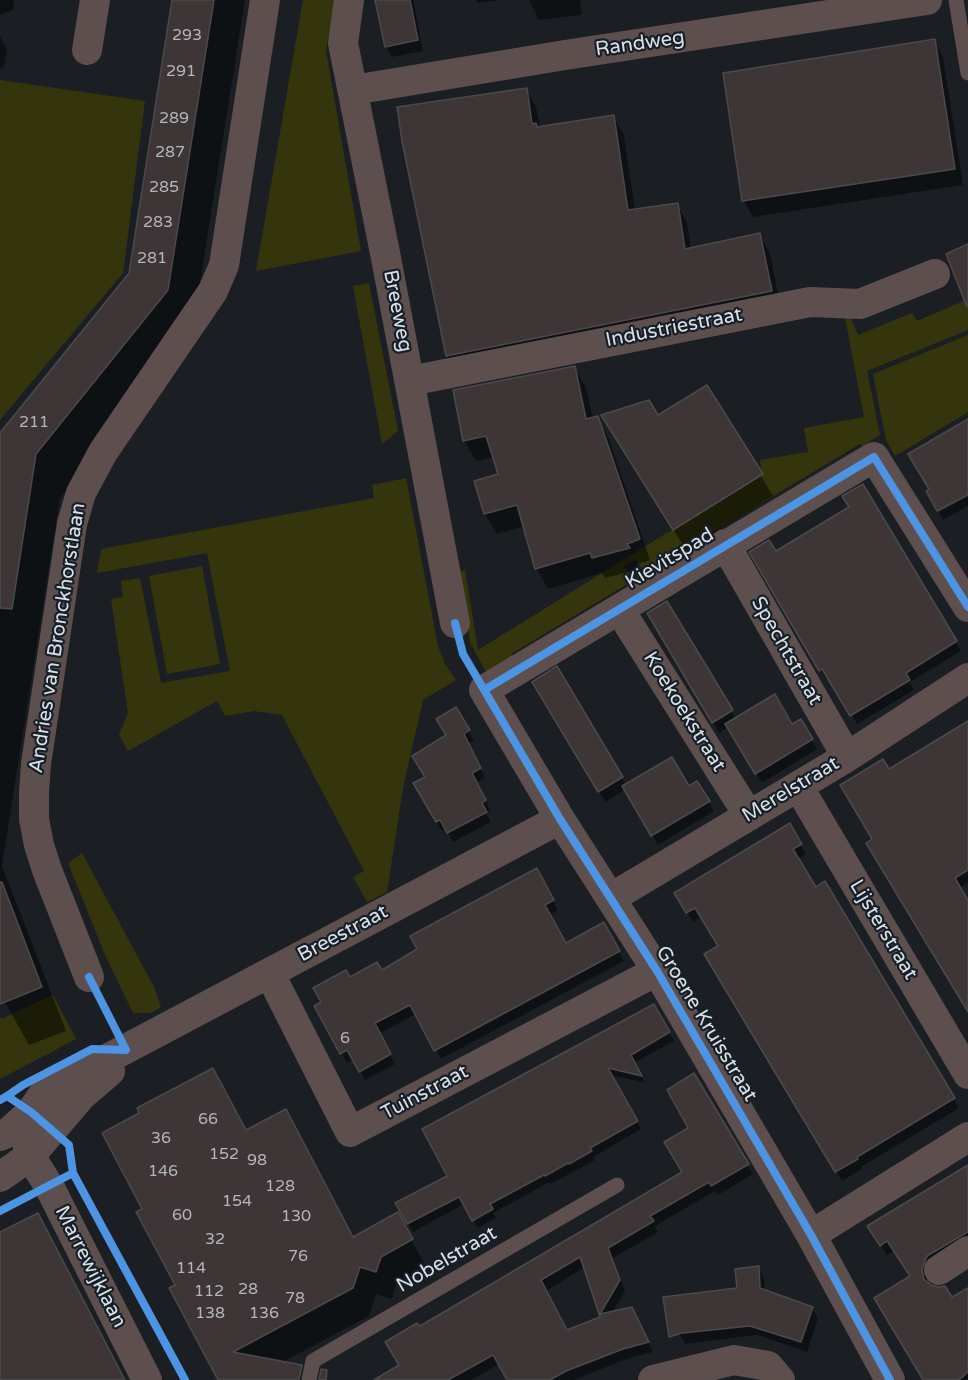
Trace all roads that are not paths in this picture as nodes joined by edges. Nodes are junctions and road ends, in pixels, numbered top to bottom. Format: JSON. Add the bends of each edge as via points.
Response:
{"nodes":[{"id":1,"x":95,"y":0,"type":"edge"},
{"id":2,"x":265,"y":0,"type":"edge"},
{"id":3,"x":349,"y":0,"type":"edge"},
{"id":4,"x":927,"y":0,"type":"edge"},
{"id":5,"x":956,"y":0,"type":"edge"},
{"id":6,"x":796,"y":11,"type":"edge"},
{"id":7,"x":87,"y":50,"type":"dead end"},
{"id":8,"x":968,"y":73,"type":"edge"},
{"id":9,"x":353,"y":90,"type":"junction"},
{"id":10,"x":935,"y":274,"type":"dead end"},
{"id":11,"x":410,"y":381,"type":"junction"},
{"id":12,"x":725,"y":544,"type":"junction"},
{"id":13,"x":967,"y":603,"type":"edge"},
{"id":14,"x":619,"y":609,"type":"junction"},
{"id":15,"x":455,"y":623,"type":"dead end"},
{"id":16,"x":968,"y":678,"type":"edge"},
{"id":17,"x":484,"y":690,"type":"joint"},
{"id":18,"x":847,"y":757,"type":"junction"},
{"id":19,"x":798,"y":786,"type":"junction"},
{"id":20,"x":749,"y":816,"type":"junction"},
{"id":21,"x":560,"y":819,"type":"junction"},
{"id":22,"x":611,"y":898,"type":"junction"},
{"id":23,"x":657,"y":971,"type":"junction"},
{"id":24,"x":270,"y":974,"type":"junction"},
{"id":25,"x":89,"y":977,"type":"dead end"},
{"id":26,"x":126,"y":1050,"type":"junction"},
{"id":27,"x":968,"y":1074,"type":"edge"},
{"id":28,"x":31,"y":1112,"type":"junction"},
{"id":29,"x":0,"y":1136,"type":"edge"},
{"id":30,"x":968,"y":1137,"type":"edge"},
{"id":31,"x":0,"y":1143,"type":"edge"},
{"id":32,"x":30,"y":1156,"type":"junction"},
{"id":33,"x":0,"y":1178,"type":"edge"},
{"id":34,"x":617,"y":1185,"type":"dead end"},
{"id":35,"x":811,"y":1235,"type":"junction"},
{"id":36,"x":968,"y":1251,"type":"edge"},
{"id":37,"x":939,"y":1270,"type":"dead end"},
{"id":38,"x":147,"y":1380,"type":"edge"},
{"id":39,"x":309,"y":1380,"type":"edge"},
{"id":40,"x":653,"y":1380,"type":"edge"},
{"id":41,"x":780,"y":1380,"type":"edge"},
{"id":42,"x":891,"y":1380,"type":"edge"}],
"edges":[{"from":1,"to":7,"type":"street"},
{"from":2,"to":25,"type":"street","name":"Andries van Bronckhorstlaan","via":[[224,265],[213,291],[103,452],[81,493],[72,524],[36,764],[34,819],[47,870]]},
{"from":3,"to":9,"type":"street","name":"Breeweg","via":[[343,43]]},
{"from":4,"to":6,"type":"street","name":"Randweg"},
{"from":5,"to":8,"type":"lane"},
{"from":6,"to":9,"type":"street","name":"Randweg"},
{"from":9,"to":11,"type":"street","name":"Breeweg"},
{"from":10,"to":11,"type":"street","name":"Industriestraat","via":[[860,304],[810,302]]},
{"from":11,"to":15,"type":"street","name":"Breeweg"},
{"from":12,"to":13,"type":"street","name":"Kievitspad","via":[[874,457]]},
{"from":12,"to":14,"type":"street","name":"Kievitspad"},
{"from":12,"to":18,"type":"street","name":"Spechtstraat"},
{"from":14,"to":17,"type":"street","name":"Kievitspad"},
{"from":14,"to":20,"type":"street","name":"Koekoekstraat"},
{"from":16,"to":18,"type":"street","name":"Merelstraat"},
{"from":17,"to":21,"type":"street","name":"Groene Kruisstraat"},
{"from":18,"to":19,"type":"street","name":"Merelstraat"},
{"from":19,"to":20,"type":"street","name":"Merelstraat"},
{"from":19,"to":27,"type":"street","name":"Lijsterstraat"},
{"from":20,"to":22,"type":"street","name":"Merelstraat"},
{"from":21,"to":22,"type":"street","name":"Groene Kruisstraat"},
{"from":21,"to":24,"type":"street","name":"Breestraat"},
{"from":22,"to":23,"type":"street","name":"Groene Kruisstraat"},
{"from":23,"to":24,"type":"street","name":"Tuinstraat","via":[[350,1132]]},
{"from":23,"to":35,"type":"street","name":"Groene Kruisstraat"},
{"from":24,"to":26,"type":"street","name":"Breestraat"},
{"from":26,"to":28,"type":"street","name":"Breestraat","via":[[52,1088]]},
{"from":26,"to":32,"type":"street","name":"Breestraat"},
{"from":28,"to":29,"type":"street","name":"Breestraat"},
{"from":28,"to":32,"type":"street","via":[[26,1138]]},
{"from":30,"to":35,"type":"street"},
{"from":31,"to":32,"type":"street","via":[[10,1144]]},
{"from":32,"to":33,"type":"street","name":"Breestraat"},
{"from":32,"to":38,"type":"street","name":"Marrewijklaan"},
{"from":34,"to":39,"type":"lane","name":"Nobelstraat","via":[[313,1361]]},
{"from":35,"to":42,"type":"street","name":"Groene Kruisstraat"},
{"from":36,"to":37,"type":"street"},
{"from":40,"to":41,"type":"street","via":[[734,1360],[768,1366]]}]}
